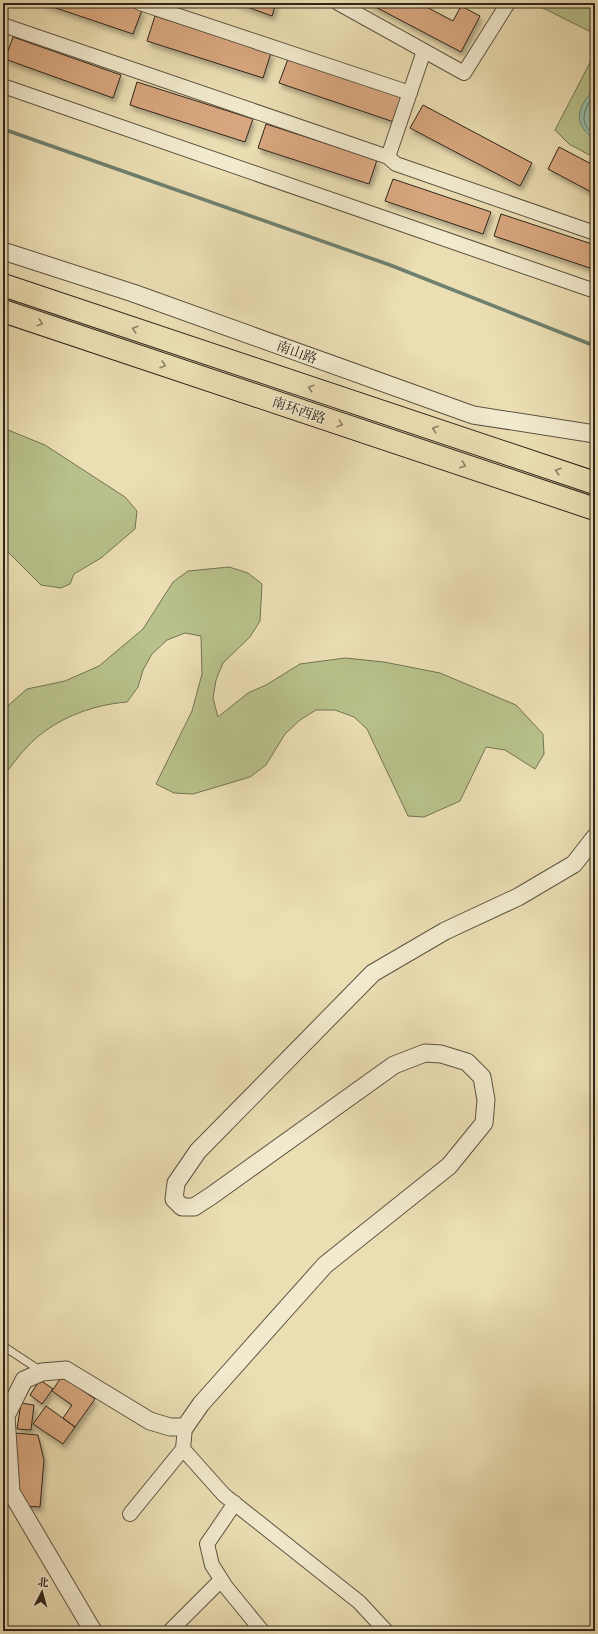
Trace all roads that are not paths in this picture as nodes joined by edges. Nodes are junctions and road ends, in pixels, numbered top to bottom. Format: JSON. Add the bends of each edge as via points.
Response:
{"nodes":[{"id":1,"x":140,"y":3,"type":"edge"},
{"id":2,"x":338,"y":3,"type":"edge"},
{"id":3,"x":508,"y":3,"type":"edge"},
{"id":4,"x":3,"y":25,"type":"edge"},
{"id":5,"x":424,"y":51,"type":"junction"},
{"id":6,"x":3,"y":86,"type":"edge"},
{"id":7,"x":410,"y":93,"type":"junction"},
{"id":8,"x":388,"y":157,"type":"junction"},
{"id":9,"x":595,"y":233,"type":"edge"},
{"id":10,"x":3,"y":252,"type":"edge"},
{"id":11,"x":3,"y":285,"type":"edge"},
{"id":12,"x":595,"y":291,"type":"edge"},
{"id":13,"x":3,"y":311,"type":"edge"},
{"id":14,"x":595,"y":434,"type":"edge"},
{"id":15,"x":595,"y":483,"type":"edge"},
{"id":16,"x":595,"y":509,"type":"edge"},
{"id":17,"x":595,"y":837,"type":"edge"},
{"id":18,"x":3,"y":1346,"type":"edge"},
{"id":19,"x":42,"y":1372,"type":"junction"},
{"id":20,"x":185,"y":1427,"type":"junction"},
{"id":21,"x":183,"y":1449,"type":"junction"},
{"id":22,"x":235,"y":1503,"type":"junction"},
{"id":23,"x":130,"y":1514,"type":"dead end"},
{"id":24,"x":221,"y":1580,"type":"junction"},
{"id":25,"x":93,"y":1631,"type":"edge"},
{"id":26,"x":170,"y":1631,"type":"edge"},
{"id":27,"x":262,"y":1631,"type":"edge"},
{"id":28,"x":386,"y":1631,"type":"edge"}],
"edges":[{"from":1,"to":7,"type":"street"},
{"from":2,"to":5,"type":"street"},
{"from":3,"to":5,"type":"street","via":[[464,73]]},
{"from":4,"to":8,"type":"street"},
{"from":5,"to":7,"type":"street"},
{"from":6,"to":12,"type":"street"},
{"from":7,"to":8,"type":"street"},
{"from":8,"to":9,"type":"street","via":[[396,164]]},
{"from":10,"to":14,"type":"street","name":"南山路","via":[[133,293],[473,415]]},
{"from":15,"to":11,"type":"highway","name":"南环西路","one_way":true},
{"from":13,"to":16,"type":"highway","name":"南环西路","one_way":true},
{"from":17,"to":20,"type":"street","via":[[574,864],[518,897],[445,931],[373,973],[198,1151],[176,1183],[174,1199],[182,1207],[194,1207],[211,1196],[394,1065],[425,1053],[441,1054],[467,1062],[482,1077],[486,1100],[484,1123],[449,1166],[325,1266],[201,1404]]},
{"from":18,"to":19,"type":"lane"},
{"from":19,"to":20,"type":"street","via":[[66,1370],[150,1421],[170,1428]]},
{"from":19,"to":25,"type":"street","via":[[24,1380],[6,1416],[11,1492]]},
{"from":20,"to":21,"type":"street"},
{"from":21,"to":22,"type":"street","via":[[224,1495]]},
{"from":21,"to":23,"type":"street"},
{"from":22,"to":24,"type":"street","via":[[207,1544],[212,1565]]},
{"from":22,"to":28,"type":"street","via":[[359,1602]]},
{"from":24,"to":26,"type":"street"},
{"from":24,"to":27,"type":"street"}]}
